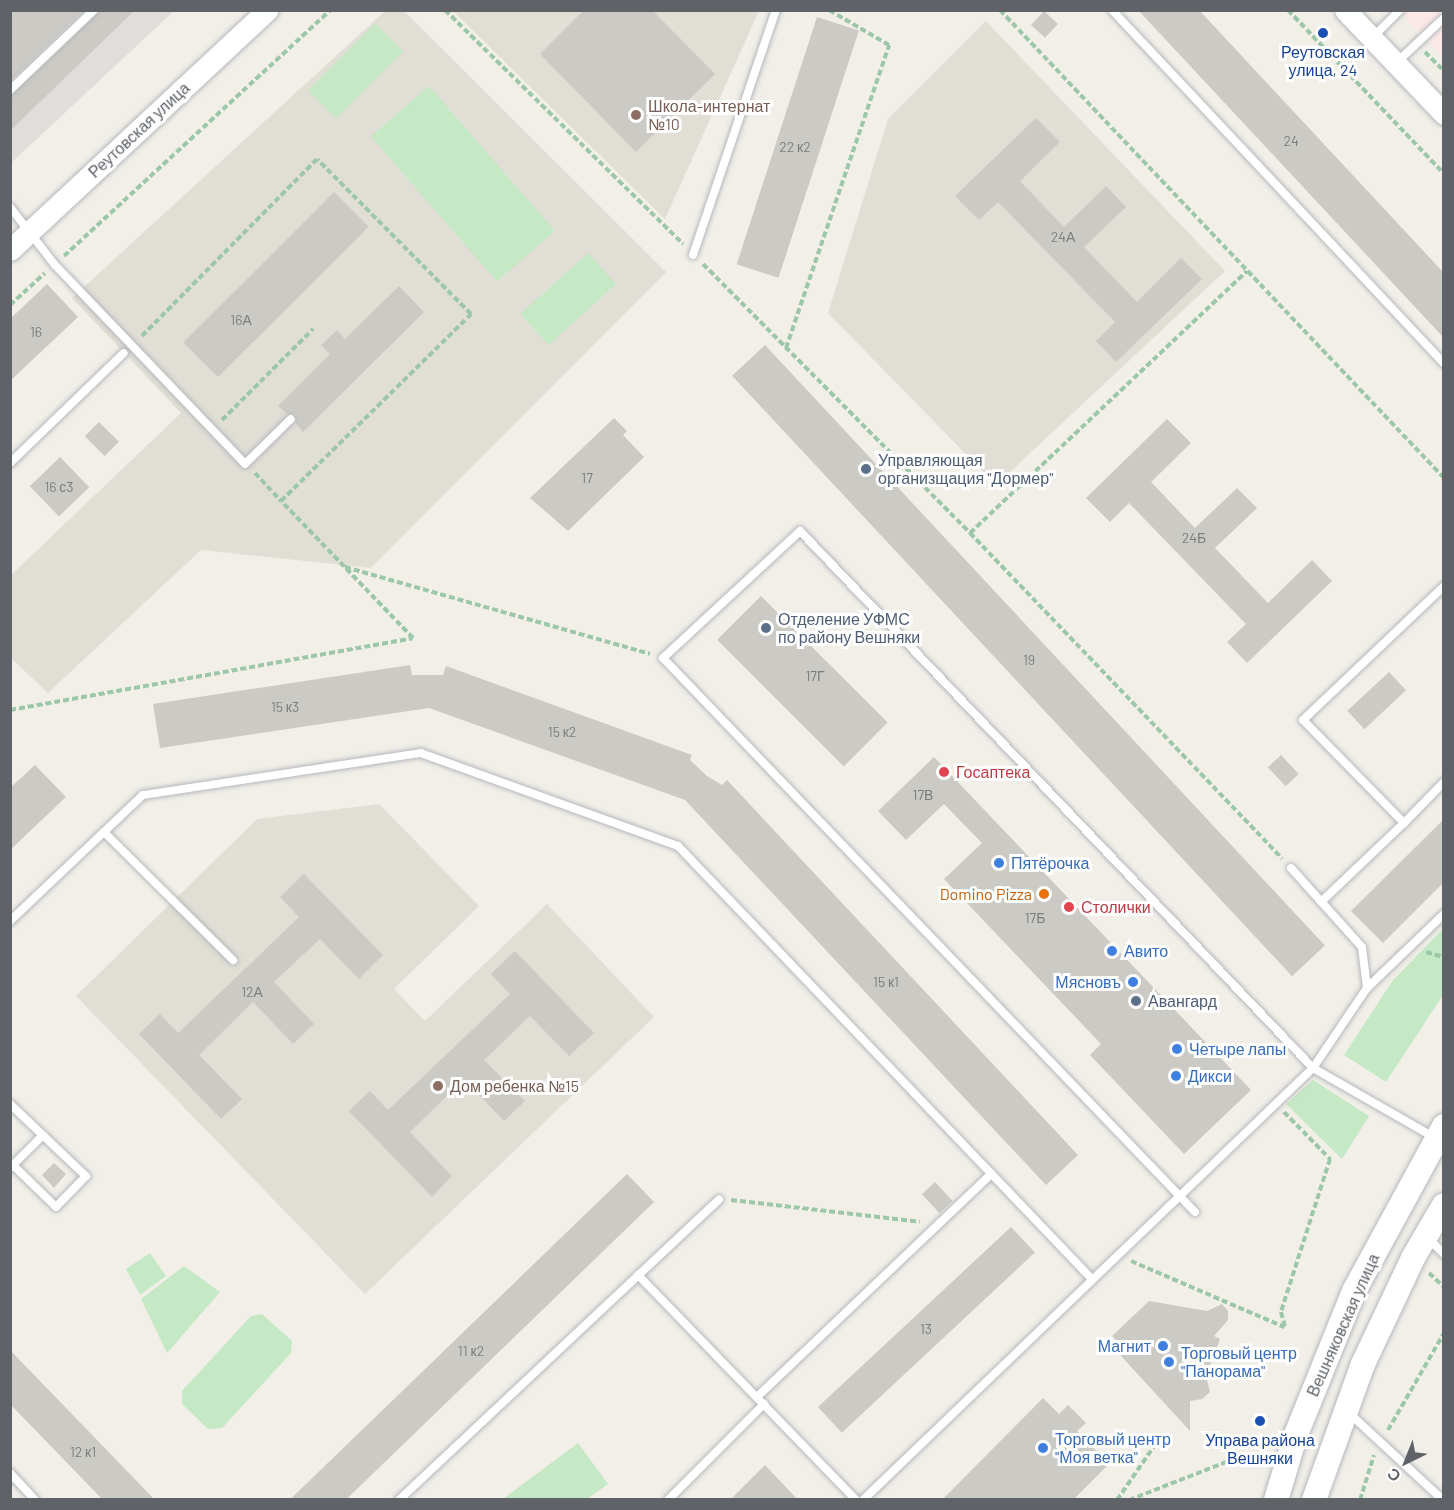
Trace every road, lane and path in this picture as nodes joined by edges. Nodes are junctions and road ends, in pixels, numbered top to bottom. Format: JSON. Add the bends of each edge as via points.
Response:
{"nodes":[{"id":1,"x":94,"y":10,"type":"edge"},
{"id":2,"x":267,"y":10,"type":"edge"},
{"id":3,"x":332,"y":10,"type":"edge"},
{"id":4,"x":445,"y":10,"type":"edge"},
{"id":5,"x":776,"y":10,"type":"edge"},
{"id":6,"x":829,"y":10,"type":"edge"},
{"id":7,"x":1000,"y":10,"type":"edge"},
{"id":8,"x":1112,"y":10,"type":"edge"},
{"id":9,"x":1288,"y":10,"type":"edge"},
{"id":10,"x":1346,"y":10,"type":"edge"},
{"id":11,"x":1400,"y":10,"type":"edge"},
{"id":12,"x":1443,"y":18,"type":"edge"},
{"id":13,"x":1372,"y":39,"type":"junction"},
{"id":14,"x":1395,"y":63,"type":"junction"},
{"id":15,"x":10,"y":90,"type":"edge"},
{"id":16,"x":1443,"y":114,"type":"edge"},
{"id":17,"x":1443,"y":174,"type":"edge"},
{"id":18,"x":10,"y":207,"type":"edge"},
{"id":19,"x":31,"y":231,"type":"junction"},
{"id":20,"x":10,"y":250,"type":"edge"},
{"id":21,"x":693,"y":255,"type":"junction"},
{"id":22,"x":55,"y":265,"type":"junction"},
{"id":23,"x":1247,"y":271,"type":"junction"},
{"id":24,"x":10,"y":305,"type":"edge"},
{"id":25,"x":313,"y":329,"type":"dead end"},
{"id":26,"x":132,"y":345,"type":"junction"},
{"id":27,"x":786,"y":348,"type":"junction"},
{"id":28,"x":124,"y":353,"type":"dead end"},
{"id":29,"x":1443,"y":364,"type":"edge"},
{"id":30,"x":291,"y":419,"type":"dead end"},
{"id":31,"x":213,"y":429,"type":"junction"},
{"id":32,"x":10,"y":463,"type":"edge"},
{"id":33,"x":245,"y":464,"type":"junction"},
{"id":34,"x":1443,"y":478,"type":"edge"},
{"id":35,"x":281,"y":501,"type":"junction"},
{"id":36,"x":970,"y":533,"type":"junction"},
{"id":37,"x":345,"y":567,"type":"junction"},
{"id":38,"x":1443,"y":586,"type":"edge"},
{"id":39,"x":663,"y":658,"type":"junction"},
{"id":40,"x":10,"y":710,"type":"edge"},
{"id":41,"x":1443,"y":782,"type":"edge"},
{"id":42,"x":1404,"y":823,"type":"junction"},
{"id":43,"x":104,"y":832,"type":"junction"},
{"id":44,"x":1291,"y":868,"type":"joint"},
{"id":45,"x":1321,"y":902,"type":"junction"},
{"id":46,"x":1443,"y":914,"type":"edge"},
{"id":47,"x":10,"y":921,"type":"edge"},
{"id":48,"x":233,"y":960,"type":"dead end"},
{"id":49,"x":1366,"y":988,"type":"junction"},
{"id":50,"x":1313,"y":1068,"type":"junction"},
{"id":51,"x":1275,"y":1103,"type":"junction"},
{"id":52,"x":10,"y":1104,"type":"edge"},
{"id":53,"x":1440,"y":1132,"type":"edge"},
{"id":54,"x":43,"y":1135,"type":"junction"},
{"id":55,"x":12,"y":1166,"type":"edge"},
{"id":56,"x":991,"y":1174,"type":"junction"},
{"id":57,"x":1179,"y":1196,"type":"junction"},
{"id":58,"x":719,"y":1199,"type":"joint"},
{"id":59,"x":1443,"y":1205,"type":"edge"},
{"id":60,"x":1195,"y":1212,"type":"dead end"},
{"id":61,"x":939,"y":1224,"type":"junction"},
{"id":62,"x":1426,"y":1236,"type":"junction"},
{"id":63,"x":1443,"y":1254,"type":"edge"},
{"id":64,"x":1117,"y":1255,"type":"junction"},
{"id":65,"x":638,"y":1275,"type":"junction"},
{"id":66,"x":1092,"y":1279,"type":"junction"},
{"id":67,"x":1443,"y":1334,"type":"edge"},
{"id":68,"x":760,"y":1401,"type":"junction"},
{"id":69,"x":1345,"y":1409,"type":"junction"},
{"id":70,"x":1159,"y":1438,"type":"dead end"},
{"id":71,"x":1382,"y":1443,"type":"junction"},
{"id":72,"x":1236,"y":1458,"type":"dead end"},
{"id":73,"x":10,"y":1473,"type":"edge"},
{"id":74,"x":35,"y":1500,"type":"edge"},
{"id":75,"x":399,"y":1500,"type":"edge"},
{"id":76,"x":668,"y":1500,"type":"edge"},
{"id":77,"x":856,"y":1500,"type":"edge"},
{"id":78,"x":864,"y":1500,"type":"edge"},
{"id":79,"x":1117,"y":1500,"type":"edge"},
{"id":80,"x":1129,"y":1500,"type":"edge"},
{"id":81,"x":1276,"y":1500,"type":"edge"},
{"id":82,"x":1314,"y":1500,"type":"edge"},
{"id":83,"x":1360,"y":1500,"type":"edge"},
{"id":84,"x":1443,"y":1500,"type":"edge"}],
"edges":[{"from":1,"to":15,"type":"lane"},
{"from":2,"to":19,"type":"street","name":"Реутовская улица"},
{"from":3,"to":22,"type":"path"},
{"from":4,"to":21,"type":"path"},
{"from":5,"to":21,"type":"lane"},
{"from":6,"to":27,"type":"path","via":[[889,45]]},
{"from":7,"to":23,"type":"path"},
{"from":8,"to":29,"type":"lane"},
{"from":9,"to":17,"type":"path"},
{"from":10,"to":13,"type":"street"},
{"from":11,"to":13,"type":"lane"},
{"from":12,"to":14,"type":"lane"},
{"from":13,"to":14,"type":"street"},
{"from":14,"to":16,"type":"street"},
{"from":18,"to":19,"type":"lane"},
{"from":19,"to":20,"type":"street","name":"Реутовская улица"},
{"from":19,"to":22,"type":"lane"},
{"from":21,"to":27,"type":"path"},
{"from":22,"to":24,"type":"path"},
{"from":22,"to":26,"type":"lane"},
{"from":23,"to":34,"type":"path"},
{"from":23,"to":36,"type":"path"},
{"from":25,"to":31,"type":"path"},
{"from":26,"to":31,"type":"lane"},
{"from":26,"to":35,"type":"path","via":[[317,159],[471,314]]},
{"from":27,"to":36,"type":"path"},
{"from":28,"to":32,"type":"lane"},
{"from":30,"to":33,"type":"lane"},
{"from":31,"to":33,"type":"lane"},
{"from":33,"to":35,"type":"path"},
{"from":35,"to":37,"type":"path"},
{"from":36,"to":44,"type":"path"},
{"from":37,"to":39,"type":"path"},
{"from":37,"to":40,"type":"path","via":[[413,638]]},
{"from":38,"to":42,"type":"lane","via":[[1303,720]]},
{"from":39,"to":50,"type":"lane","via":[[800,531]]},
{"from":39,"to":57,"type":"lane"},
{"from":41,"to":42,"type":"lane"},
{"from":42,"to":45,"type":"lane"},
{"from":43,"to":47,"type":"lane"},
{"from":43,"to":48,"type":"lane"},
{"from":43,"to":56,"type":"lane","via":[[143,795],[421,753],[678,846]]},
{"from":44,"to":45,"type":"lane"},
{"from":45,"to":49,"type":"lane","via":[[1362,947]]},
{"from":46,"to":49,"type":"lane"},
{"from":49,"to":50,"type":"lane"},
{"from":50,"to":51,"type":"lane"},
{"from":50,"to":53,"type":"lane"},
{"from":51,"to":57,"type":"lane"},
{"from":51,"to":64,"type":"path","via":[[1330,1159],[1281,1312],[1285,1327]]},
{"from":52,"to":54,"type":"lane"},
{"from":53,"to":81,"type":"main road","name":"Вешняковская улица","via":[[1354,1291],[1295,1437]]},
{"from":54,"to":55,"type":"lane"},
{"from":54,"to":55,"type":"lane","via":[[86,1176],[56,1207]]},
{"from":56,"to":61,"type":"lane"},
{"from":56,"to":66,"type":"lane"},
{"from":57,"to":60,"type":"lane"},
{"from":57,"to":64,"type":"lane"},
{"from":58,"to":61,"type":"path"},
{"from":58,"to":65,"type":"lane"},
{"from":59,"to":62,"type":"main road"},
{"from":61,"to":68,"type":"lane"},
{"from":62,"to":63,"type":"lane"},
{"from":62,"to":69,"type":"main road"},
{"from":64,"to":66,"type":"lane"},
{"from":65,"to":68,"type":"lane"},
{"from":65,"to":75,"type":"lane"},
{"from":66,"to":78,"type":"lane"},
{"from":67,"to":71,"type":"path"},
{"from":68,"to":76,"type":"lane"},
{"from":68,"to":77,"type":"lane"},
{"from":69,"to":71,"type":"lane"},
{"from":69,"to":82,"type":"main road"},
{"from":70,"to":79,"type":"path"},
{"from":71,"to":83,"type":"path","via":[[1368,1466]]},
{"from":71,"to":84,"type":"lane"},
{"from":72,"to":80,"type":"path"},
{"from":73,"to":74,"type":"lane"}]}
